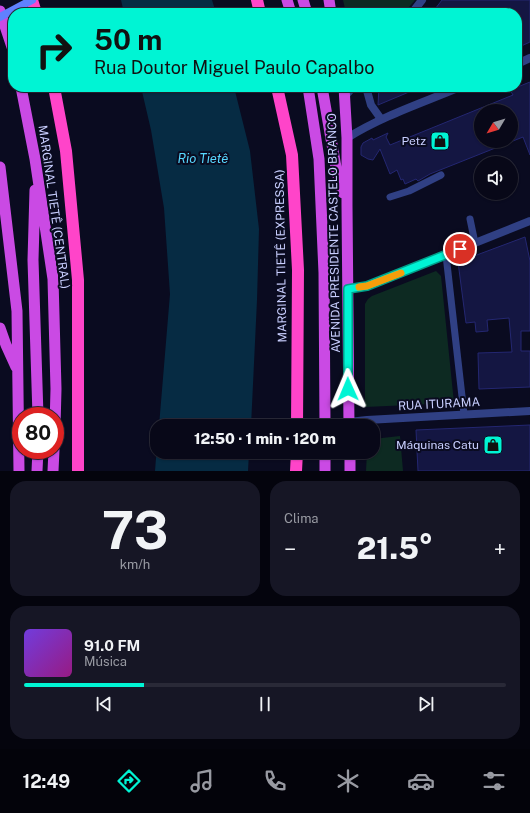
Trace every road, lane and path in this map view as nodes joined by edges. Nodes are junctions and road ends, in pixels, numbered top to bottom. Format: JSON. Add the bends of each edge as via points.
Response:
{"nodes":[{"id":1,"x":32,"y":0,"type":"edge"},
{"id":2,"x":422,"y":0,"type":"edge"},
{"id":3,"x":18,"y":8,"type":"edge"},
{"id":4,"x":416,"y":8,"type":"edge"},
{"id":5,"x":0,"y":11,"type":"edge"},
{"id":6,"x":8,"y":35,"type":"edge"},
{"id":7,"x":22,"y":92,"type":"edge"},
{"id":8,"x":55,"y":92,"type":"edge"},
{"id":9,"x":278,"y":92,"type":"edge"},
{"id":10,"x":309,"y":92,"type":"edge"},
{"id":11,"x":323,"y":92,"type":"edge"},
{"id":12,"x":345,"y":92,"type":"edge"},
{"id":13,"x":367,"y":92,"type":"edge"},
{"id":14,"x":448,"y":92,"type":"edge"},
{"id":15,"x":381,"y":119,"type":"junction"},
{"id":16,"x":347,"y":138,"type":"junction"},
{"id":17,"x":35,"y":159,"type":"junction"},
{"id":18,"x":0,"y":167,"type":"edge"},
{"id":19,"x":441,"y":175,"type":"dead end"},
{"id":20,"x":390,"y":197,"type":"dead end"},
{"id":21,"x":347,"y":205,"type":"junction"},
{"id":22,"x":470,"y":219,"type":"dead end"},
{"id":23,"x":530,"y":221,"type":"edge"},
{"id":24,"x":475,"y":243,"type":"junction"},
{"id":25,"x":446,"y":255,"type":"junction"},
{"id":26,"x":348,"y":289,"type":"junction"},
{"id":27,"x":0,"y":328,"type":"edge"},
{"id":28,"x":17,"y":370,"type":"junction"},
{"id":29,"x":38,"y":407,"type":"edge"},
{"id":30,"x":56,"y":407,"type":"edge"},
{"id":31,"x":530,"y":411,"type":"edge"},
{"id":32,"x":464,"y":414,"type":"junction"},
{"id":33,"x":297,"y":419,"type":"edge"},
{"id":34,"x":325,"y":419,"type":"edge"},
{"id":35,"x":349,"y":419,"type":"edge"},
{"id":36,"x":380,"y":421,"type":"edge"},
{"id":37,"x":38,"y":459,"type":"edge"},
{"id":38,"x":54,"y":459,"type":"edge"},
{"id":39,"x":296,"y":459,"type":"edge"},
{"id":40,"x":325,"y":459,"type":"edge"},
{"id":41,"x":350,"y":459,"type":"edge"},
{"id":42,"x":19,"y":471,"type":"edge"},
{"id":43,"x":37,"y":471,"type":"edge"},
{"id":44,"x":53,"y":471,"type":"edge"},
{"id":45,"x":78,"y":471,"type":"edge"},
{"id":46,"x":296,"y":471,"type":"edge"},
{"id":47,"x":325,"y":471,"type":"edge"},
{"id":48,"x":350,"y":471,"type":"edge"}],
"edges":[{"from":1,"to":3,"type":"main road","bridge":true},
{"from":2,"to":4,"type":"street"},
{"from":5,"to":6,"type":"highway"},
{"from":7,"to":17,"type":"highway","name":"MARGINAL TIETÊ (CENTRAL)"},
{"from":8,"to":45,"type":"highway","via":[[66,151],[78,280]]},
{"from":9,"to":33,"type":"highway","name":"MARGINAL TIETÊ (EXPRESSA)","via":[[292,155],[298,270]]},
{"from":10,"to":34,"type":"highway","via":[[319,159],[324,273]]},
{"from":11,"to":21,"type":"highway","via":[[337,173]]},
{"from":12,"to":16,"type":"highway","name":"AVENIDA PRESIDENTE CASTELO BRANCO"},
{"from":13,"to":15,"type":"street","via":[[371,105]]},
{"from":14,"to":15,"type":"street"},
{"from":15,"to":16,"type":"street"},
{"from":16,"to":21,"type":"highway","name":"AVENIDA PRESIDENTE CASTELO BRANCO"},
{"from":17,"to":29,"type":"highway","via":[[33,260]]},
{"from":17,"to":30,"type":"highway","name":"MARGINAL TIETÊ (CENTRAL)","via":[[53,279]]},
{"from":18,"to":28,"type":"highway","via":[[17,311]]},
{"from":19,"to":20,"type":"lane","via":[[410,191]]},
{"from":21,"to":26,"type":"highway","name":"AVENIDA PRESIDENTE CASTELO BRANCO"},
{"from":22,"to":24,"type":"lane"},
{"from":23,"to":24,"type":"street"},
{"from":24,"to":25,"type":"street"},
{"from":25,"to":26,"type":"street","via":[[367,286]]},
{"from":25,"to":32,"type":"lane"},
{"from":26,"to":35,"type":"highway","name":"AVENIDA PRESIDENTE CASTELO BRANCO"},
{"from":27,"to":28,"type":"highway"},
{"from":28,"to":42,"type":"highway"},
{"from":31,"to":32,"type":"street","name":"RUA ITURAMA"},
{"from":32,"to":36,"type":"street","name":"RUA ITURAMA"},
{"from":37,"to":43,"type":"highway"},
{"from":38,"to":44,"type":"highway"},
{"from":39,"to":46,"type":"highway"},
{"from":40,"to":47,"type":"highway"},
{"from":41,"to":48,"type":"highway"}]}
